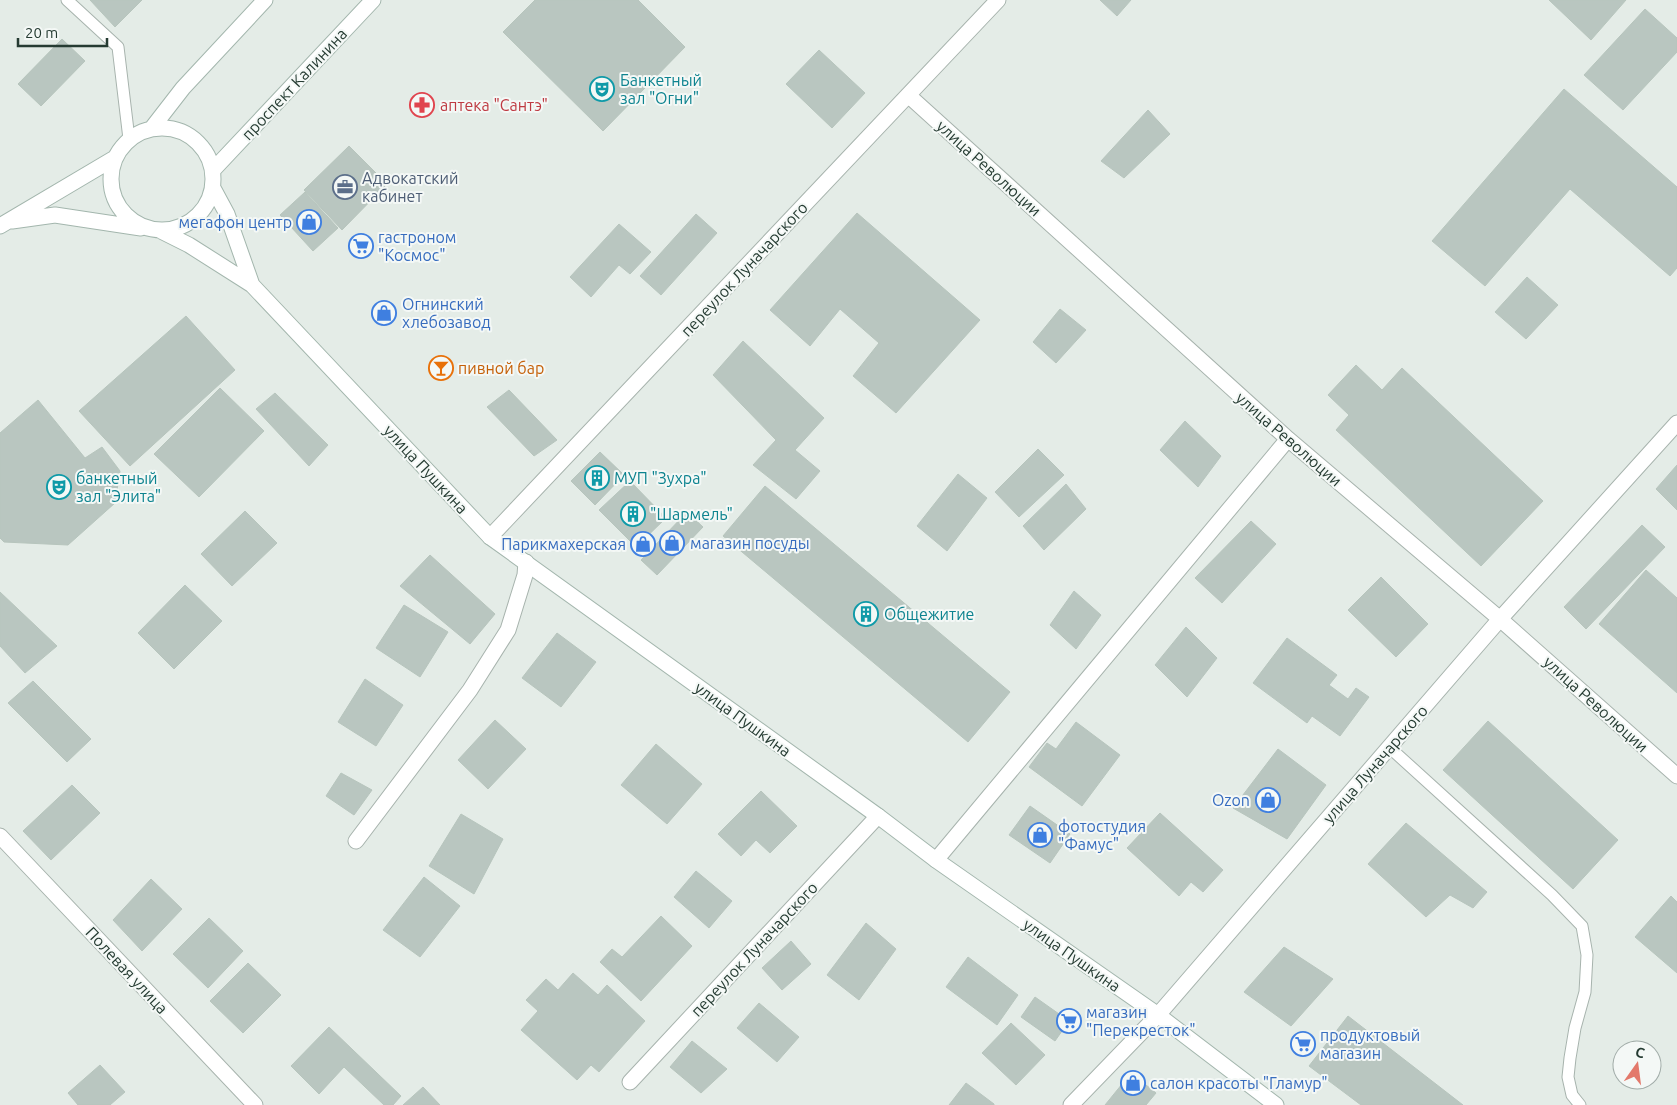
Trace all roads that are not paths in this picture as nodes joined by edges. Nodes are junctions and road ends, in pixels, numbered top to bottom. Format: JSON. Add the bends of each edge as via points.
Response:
{"nodes":[{"id":1,"x":67,"y":0,"type":"edge"},
{"id":2,"x":265,"y":0,"type":"edge"},
{"id":3,"x":373,"y":0,"type":"edge"},
{"id":4,"x":998,"y":0,"type":"edge"},
{"id":5,"x":908,"y":95,"type":"junction"},
{"id":6,"x":152,"y":128,"type":"junction"},
{"id":7,"x":129,"y":139,"type":"junction"},
{"id":8,"x":113,"y":159,"type":"junction"},
{"id":9,"x":214,"y":169,"type":"junction"},
{"id":10,"x":213,"y":188,"type":"junction"},
{"id":11,"x":6,"y":224,"type":"edge"},
{"id":12,"x":155,"y":229,"type":"junction"},
{"id":13,"x":252,"y":285,"type":"junction"},
{"id":14,"x":1677,"y":422,"type":"edge"},
{"id":15,"x":1288,"y":440,"type":"junction"},
{"id":16,"x":490,"y":537,"type":"junction"},
{"id":17,"x":526,"y":562,"type":"junction"},
{"id":18,"x":1500,"y":619,"type":"junction"},
{"id":19,"x":1389,"y":747,"type":"junction"},
{"id":20,"x":1677,"y":776,"type":"edge"},
{"id":21,"x":878,"y":816,"type":"junction"},
{"id":22,"x":0,"y":836,"type":"edge"},
{"id":23,"x":356,"y":841,"type":"dead end"},
{"id":24,"x":936,"y":860,"type":"junction"},
{"id":25,"x":1158,"y":1015,"type":"junction"},
{"id":26,"x":630,"y":1082,"type":"dead end"},
{"id":27,"x":254,"y":1105,"type":"edge"},
{"id":28,"x":1071,"y":1105,"type":"edge"},
{"id":29,"x":1276,"y":1105,"type":"edge"},
{"id":30,"x":1580,"y":1105,"type":"edge"}],
"edges":[{"from":1,"to":7,"type":"lane","via":[[118,47]]},
{"from":2,"to":6,"type":"street","via":[[183,88]]},
{"from":3,"to":9,"type":"street","name":"проспект Калинина"},
{"from":4,"to":5,"type":"street","name":"переулок Луначарского"},
{"from":5,"to":15,"type":"street","name":"улица Революции"},
{"from":5,"to":16,"type":"street","name":"переулок Луначарского"},
{"from":6,"to":7,"type":"street"},
{"from":6,"to":9,"type":"street","via":[[180,130],[196,140]]},
{"from":7,"to":8,"type":"street"},
{"from":8,"to":11,"type":"street"},
{"from":8,"to":12,"type":"street","via":[[112,195],[120,209],[132,221]]},
{"from":9,"to":10,"type":"street"},
{"from":10,"to":12,"type":"street","via":[[205,206],[193,220],[177,228]]},
{"from":10,"to":13,"type":"street","via":[[227,214]]},
{"from":11,"to":12,"type":"street","via":[[55,215]]},
{"from":12,"to":13,"type":"street","via":[[188,245]]},
{"from":13,"to":16,"type":"street","name":"улица Пушкина"},
{"from":14,"to":18,"type":"street","name":"улица Луначарского"},
{"from":15,"to":18,"type":"street","name":"улица Революции"},
{"from":15,"to":24,"type":"street"},
{"from":16,"to":17,"type":"street","name":"улица Пушкина"},
{"from":17,"to":21,"type":"street","name":"улица Пушкина"},
{"from":17,"to":23,"type":"street","via":[[508,630],[470,690]]},
{"from":18,"to":19,"type":"street","name":"улица Луначарского"},
{"from":18,"to":20,"type":"street","name":"улица Революции"},
{"from":19,"to":25,"type":"street","name":"улица Луначарского"},
{"from":19,"to":30,"type":"lane","via":[[1582,926],[1588,955],[1585,992],[1575,1028],[1568,1077],[1572,1095]]},
{"from":21,"to":24,"type":"street","name":"улица Пушкина"},
{"from":21,"to":26,"type":"street","name":"переулок Луначарского"},
{"from":22,"to":27,"type":"street","name":"Полевая улица"},
{"from":24,"to":25,"type":"street","name":"улица Пушкина"},
{"from":25,"to":28,"type":"street","name":"улица Луначарского"},
{"from":25,"to":29,"type":"street","name":"улица Пушкина"}]}
